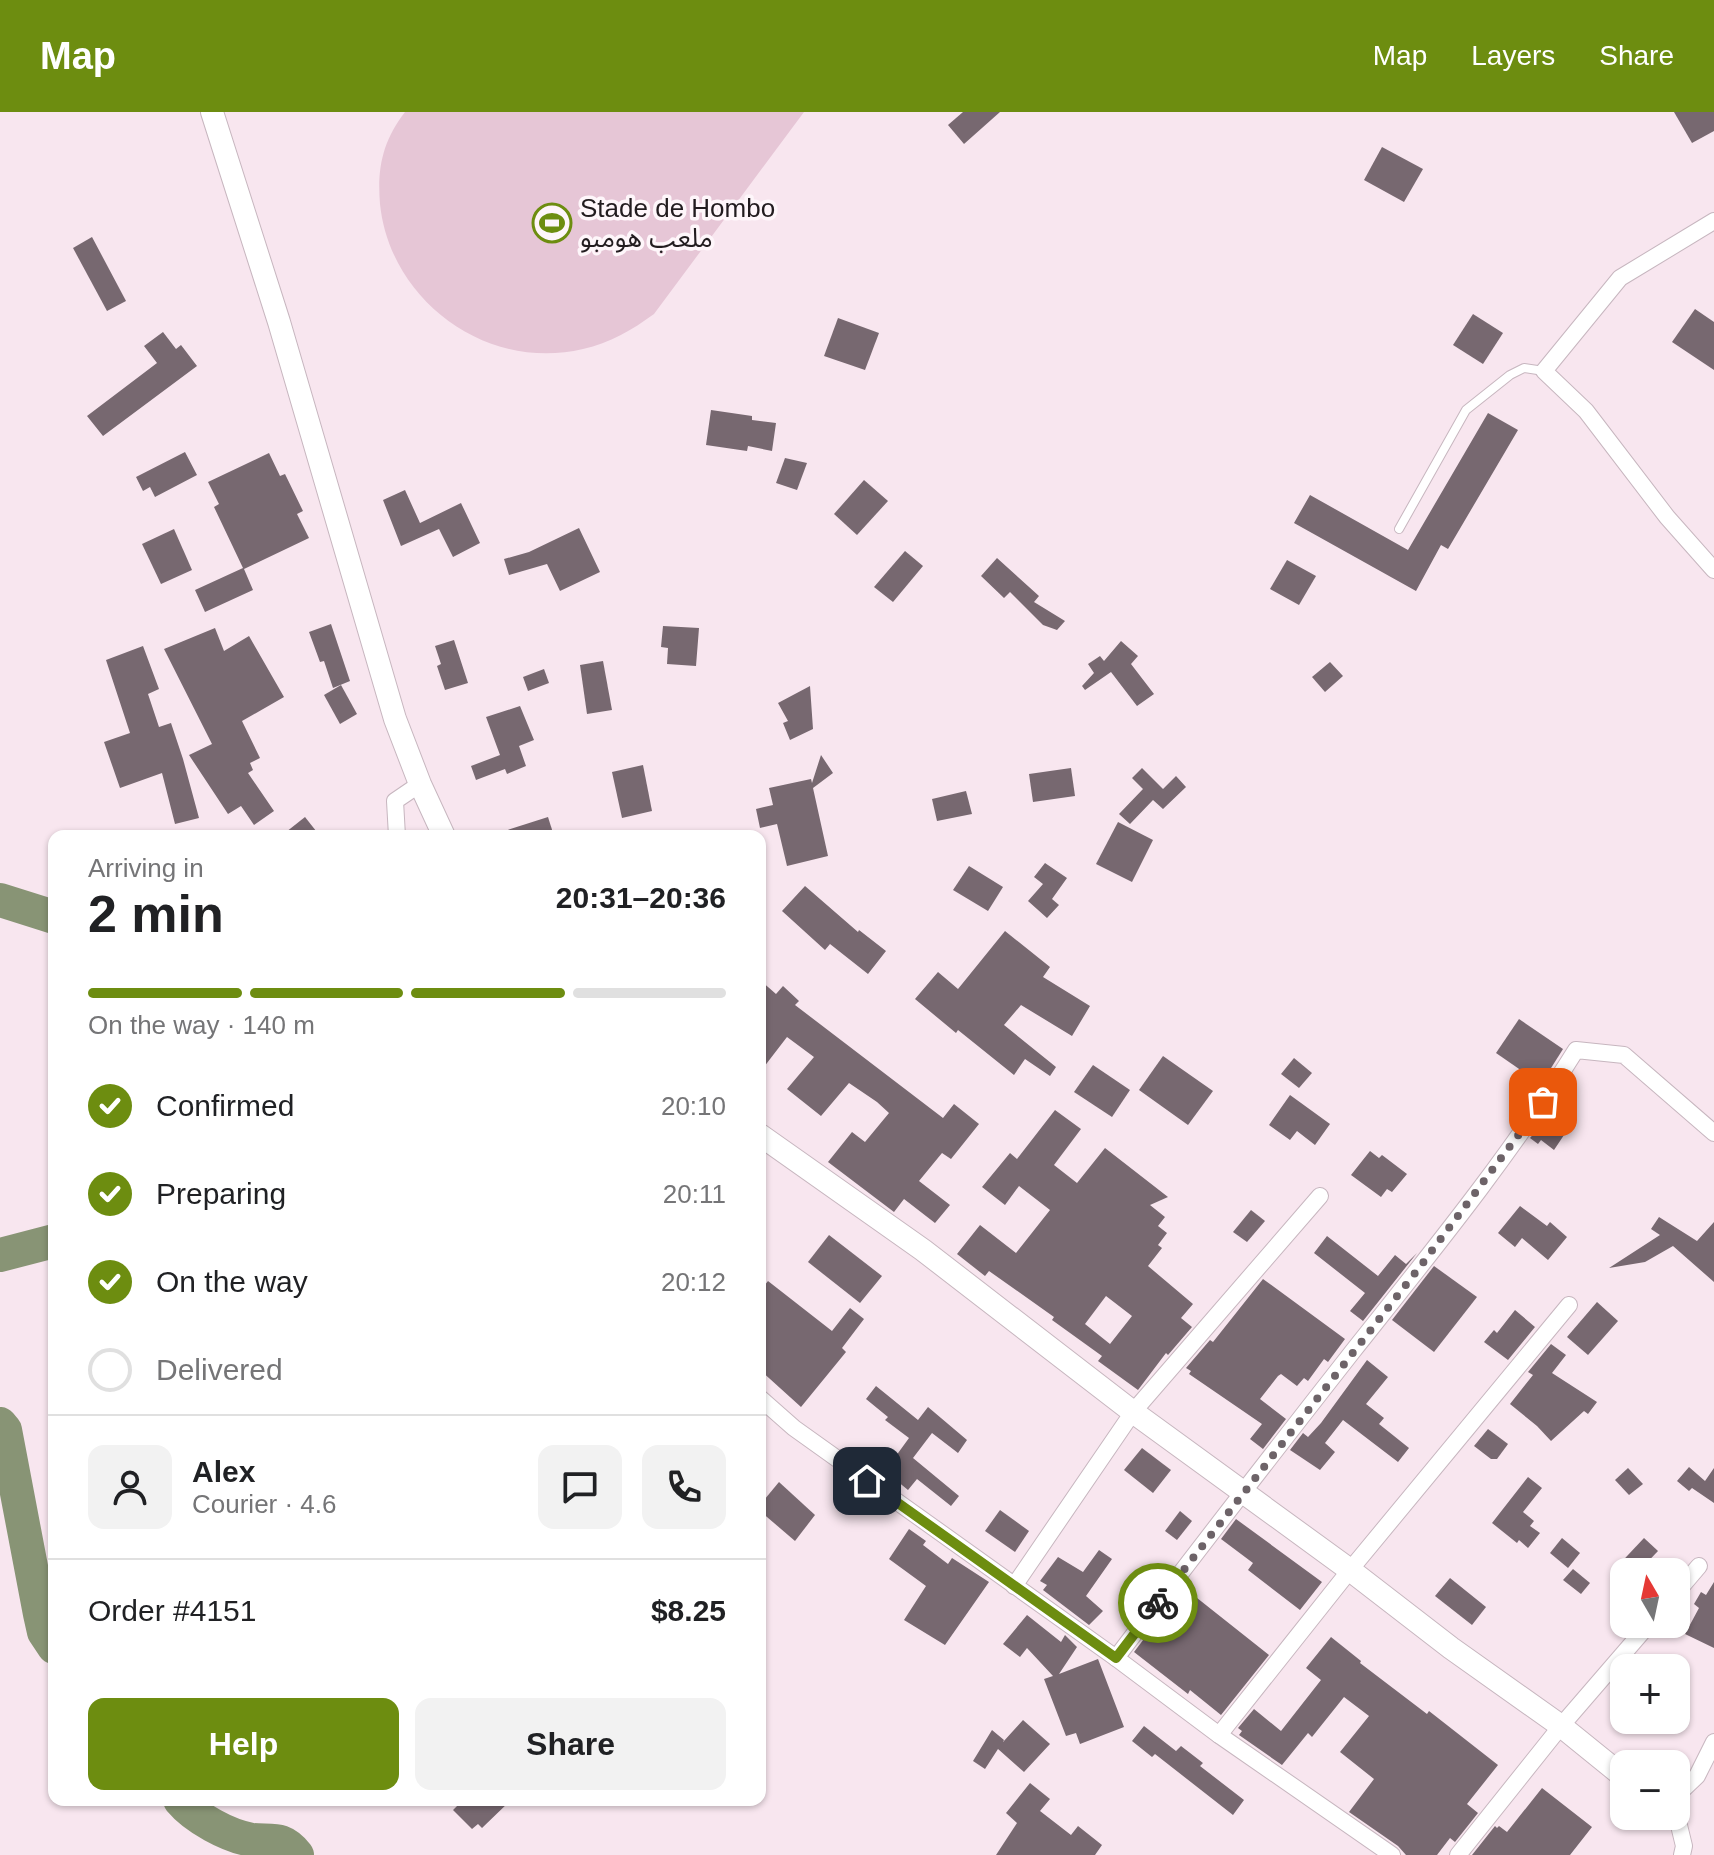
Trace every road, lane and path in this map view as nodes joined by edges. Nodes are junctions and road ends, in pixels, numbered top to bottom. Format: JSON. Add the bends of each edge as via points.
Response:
{"nodes":[{"id":1,"x":212,"y":112,"type":"edge"},
{"id":2,"x":1714,"y":221,"type":"edge"},
{"id":3,"x":1544,"y":371,"type":"junction"},
{"id":4,"x":1399,"y":529,"type":"dead end"},
{"id":5,"x":1714,"y":570,"type":"edge"},
{"id":6,"x":420,"y":784,"type":"junction"},
{"id":7,"x":397,"y":830,"type":"edge"},
{"id":8,"x":441,"y":830,"type":"edge"},
{"id":9,"x":1714,"y":1133,"type":"edge"},
{"id":10,"x":766,"y":1139,"type":"edge"},
{"id":11,"x":1320,"y":1196,"type":"dead end"},
{"id":12,"x":1569,"y":1305,"type":"dead end"},
{"id":13,"x":766,"y":1403,"type":"edge"},
{"id":14,"x":1133,"y":1412,"type":"junction"},
{"id":15,"x":1242,"y":1492,"type":"junction"},
{"id":16,"x":1699,"y":1566,"type":"dead end"},
{"id":17,"x":1350,"y":1570,"type":"junction"},
{"id":18,"x":1690,"y":1577,"type":"edge"},
{"id":19,"x":1014,"y":1586,"type":"junction"},
{"id":20,"x":1637,"y":1638,"type":"edge"},
{"id":21,"x":1116,"y":1658,"type":"junction"},
{"id":22,"x":1561,"y":1726,"type":"junction"},
{"id":23,"x":1219,"y":1735,"type":"junction"},
{"id":24,"x":1712,"y":1748,"type":"edge"},
{"id":25,"x":1610,"y":1766,"type":"edge"},
{"id":26,"x":1690,"y":1783,"type":"edge"},
{"id":27,"x":1680,"y":1830,"type":"edge"},
{"id":28,"x":1392,"y":1855,"type":"edge"},
{"id":29,"x":1458,"y":1855,"type":"edge"},
{"id":30,"x":1682,"y":1855,"type":"edge"}],
"edges":[{"from":1,"to":6,"type":"street","via":[[395,719]]},
{"from":2,"to":3,"type":"street","via":[[1620,278]]},
{"from":3,"to":4,"type":"lane","via":[[1524,368],[1466,410]]},
{"from":3,"to":5,"type":"street","via":[[1586,411]]},
{"from":6,"to":7,"type":"street","via":[[395,801]]},
{"from":6,"to":8,"type":"street"},
{"from":9,"to":15,"type":"street","via":[[1624,1055],[1576,1050],[1419,1268]]},
{"from":10,"to":14,"type":"street","via":[[923,1250]]},
{"from":11,"to":14,"type":"street"},
{"from":12,"to":17,"type":"street"},
{"from":13,"to":19,"type":"street"},
{"from":14,"to":15,"type":"street"},
{"from":14,"to":19,"type":"street"},
{"from":15,"to":17,"type":"street"},
{"from":15,"to":21,"type":"street"},
{"from":16,"to":18,"type":"street"},
{"from":17,"to":22,"type":"street"},
{"from":17,"to":23,"type":"street"},
{"from":19,"to":21,"type":"street"},
{"from":20,"to":22,"type":"street"},
{"from":21,"to":23,"type":"street"},
{"from":22,"to":25,"type":"street"},
{"from":22,"to":29,"type":"street"},
{"from":23,"to":28,"type":"street"},
{"from":24,"to":26,"type":"street"},
{"from":27,"to":30,"type":"street"}]}
